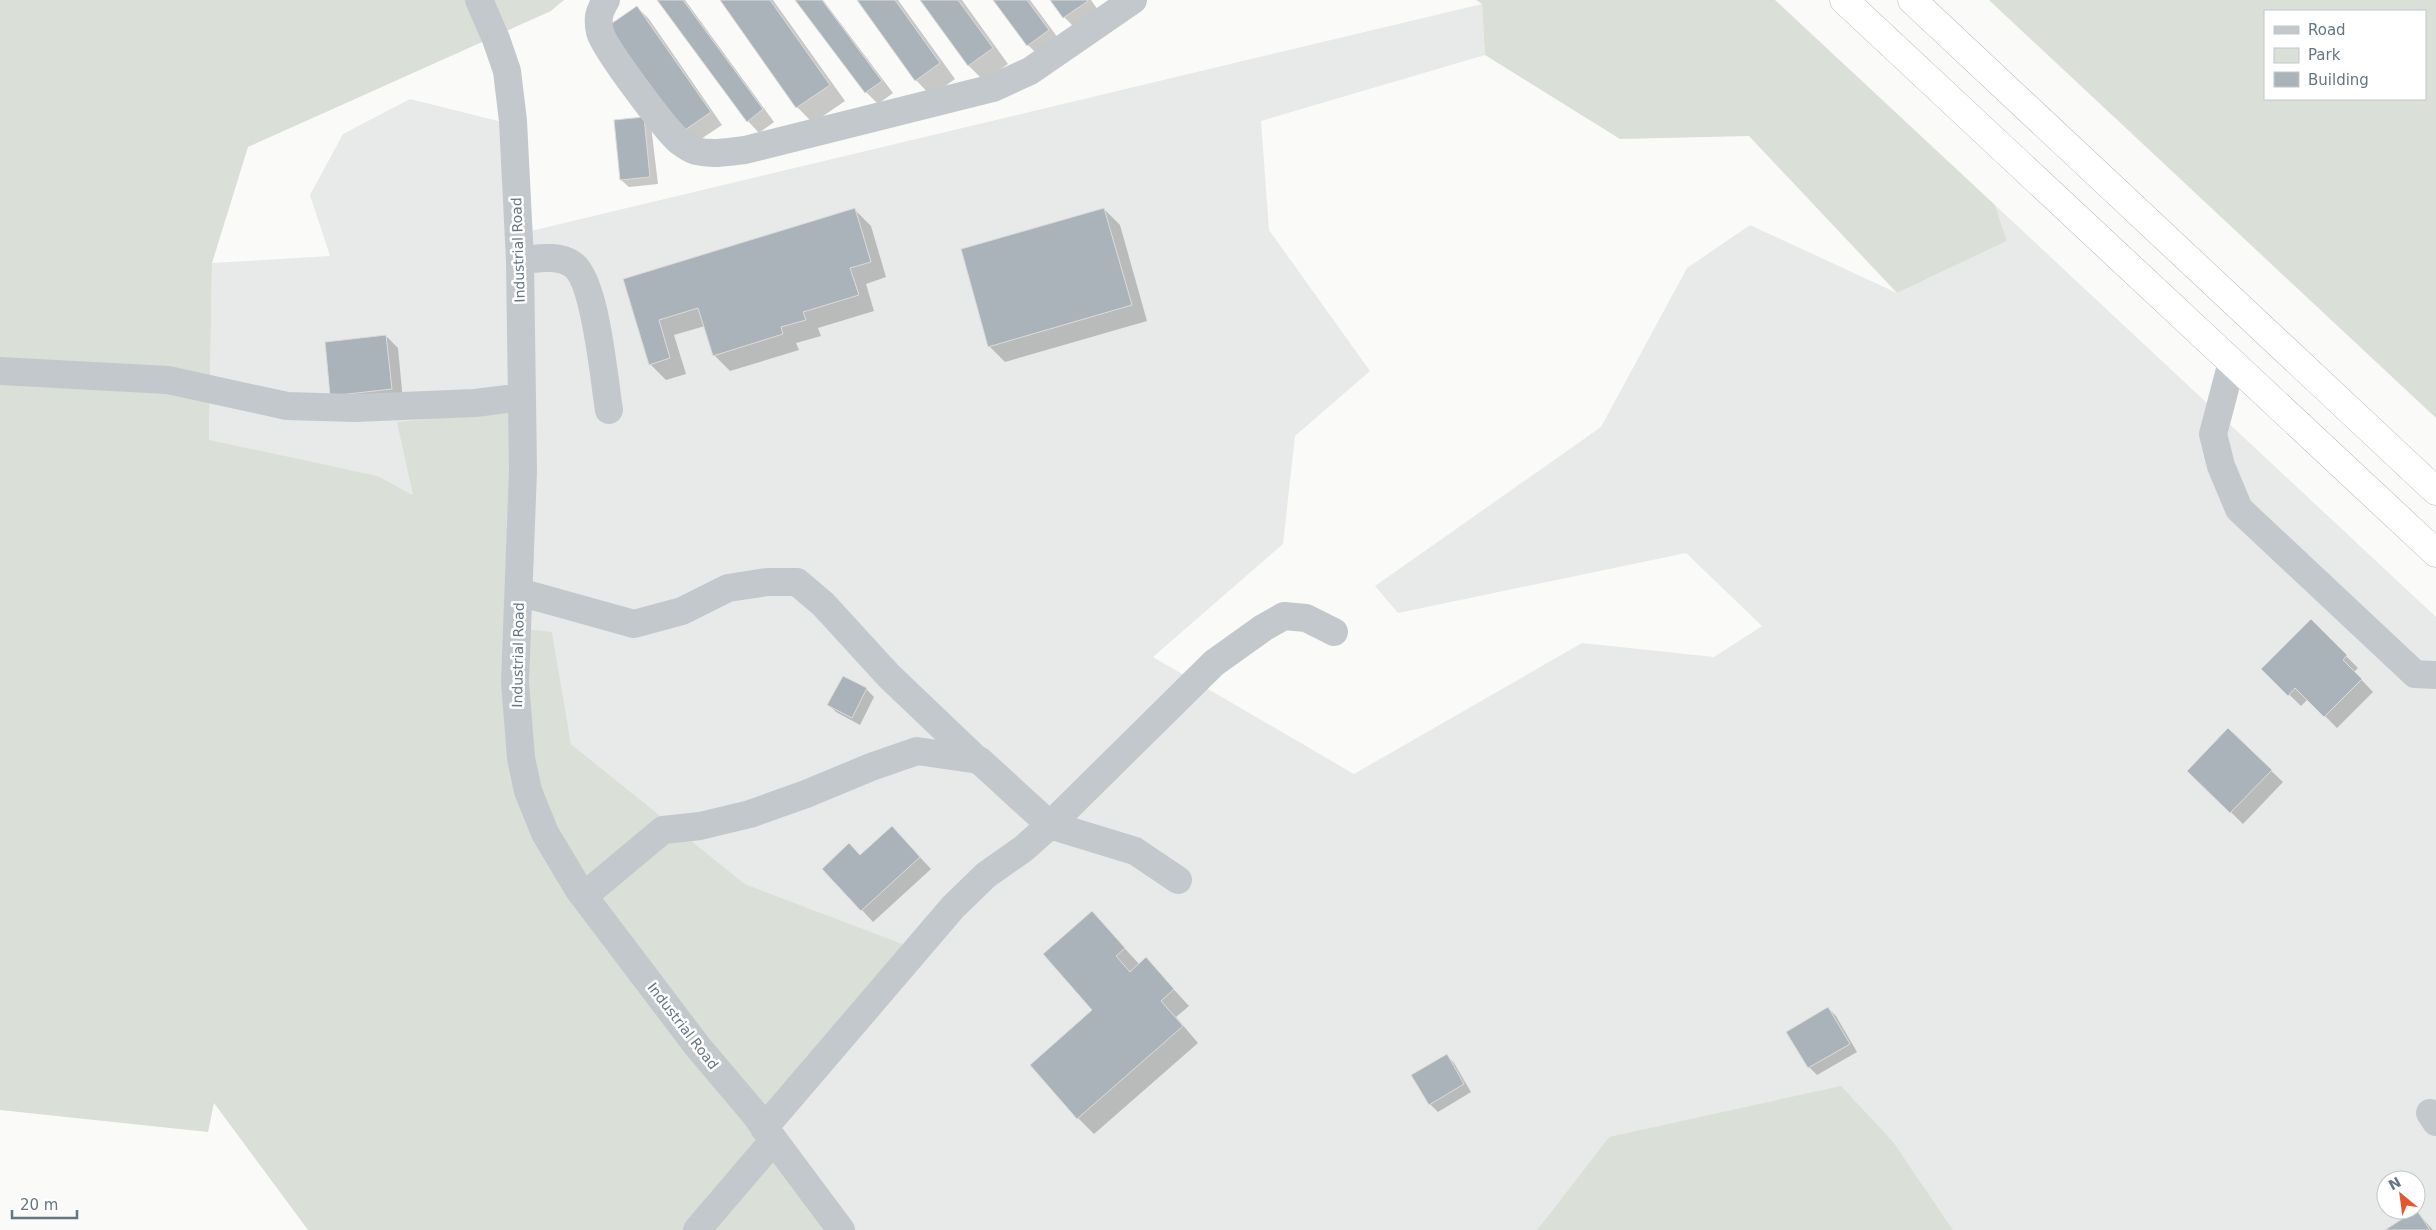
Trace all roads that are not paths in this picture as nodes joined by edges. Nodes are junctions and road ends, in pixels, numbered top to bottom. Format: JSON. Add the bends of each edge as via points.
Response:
{"nodes":[{"id":1,"x":606,"y":0,"type":"edge"},
{"id":2,"x":1132,"y":0,"type":"edge"},
{"id":3,"x":1844,"y":0,"type":"edge"},
{"id":4,"x":1912,"y":0,"type":"edge"},
{"id":5,"x":481,"y":6,"type":"edge"},
{"id":6,"x":520,"y":260,"type":"junction"},
{"id":7,"x":2232,"y":362,"type":"junction"},
{"id":8,"x":0,"y":371,"type":"edge"},
{"id":9,"x":522,"y":397,"type":"junction"},
{"id":10,"x":609,"y":410,"type":"dead end"},
{"id":11,"x":2436,"y":491,"type":"edge"},
{"id":12,"x":2436,"y":553,"type":"edge"},
{"id":13,"x":519,"y":592,"type":"junction"},
{"id":14,"x":1334,"y":632,"type":"dead end"},
{"id":15,"x":2436,"y":675,"type":"edge"},
{"id":16,"x":978,"y":760,"type":"junction"},
{"id":17,"x":1050,"y":825,"type":"junction"},
{"id":18,"x":1178,"y":880,"type":"dead end"},
{"id":19,"x":584,"y":896,"type":"junction"},
{"id":20,"x":769,"y":1134,"type":"junction"},
{"id":21,"x":697,"y":1230,"type":"edge"},
{"id":22,"x":840,"y":1230,"type":"edge"}],
"edges":[{"from":1,"to":2,"type":"street","via":[[598,14],[601,34],[609,51],[679,141],[694,150],[717,153],[745,150],[993,88],[1030,71]]},
{"from":3,"to":7,"type":"highway"},
{"from":4,"to":11,"type":"highway"},
{"from":5,"to":6,"type":"street","name":"Industrial Road","via":[[506,71],[513,122]]},
{"from":6,"to":9,"type":"street","name":"Industrial Road"},
{"from":6,"to":10,"type":"street","via":[[554,258],[573,264],[584,278],[591,298]]},
{"from":7,"to":12,"type":"highway"},
{"from":7,"to":15,"type":"street","via":[[2213,434],[2221,466],[2239,509],[2416,674]]},
{"from":8,"to":9,"type":"street","via":[[168,380],[287,406],[375,407],[475,403]]},
{"from":9,"to":13,"type":"street","name":"Industrial Road"},
{"from":13,"to":16,"type":"street","via":[[634,624],[682,611],[728,588],[767,582],[797,582],[823,604],[889,676]]},
{"from":13,"to":19,"type":"street","name":"Industrial Road","via":[[515,682],[521,758],[528,791],[545,833]]},
{"from":14,"to":17,"type":"street","via":[[1306,618],[1284,616],[1263,628],[1214,663]]},
{"from":16,"to":17,"type":"street"},
{"from":16,"to":19,"type":"street","via":[[916,751],[750,814],[700,826],[663,830]]},
{"from":17,"to":18,"type":"street","via":[[1135,850]]},
{"from":17,"to":20,"type":"street","via":[[986,875],[953,908]]},
{"from":19,"to":20,"type":"street","name":"Industrial Road","via":[[698,1047]]},
{"from":20,"to":21,"type":"street"},
{"from":20,"to":22,"type":"street","name":"Industrial Road"}]}
